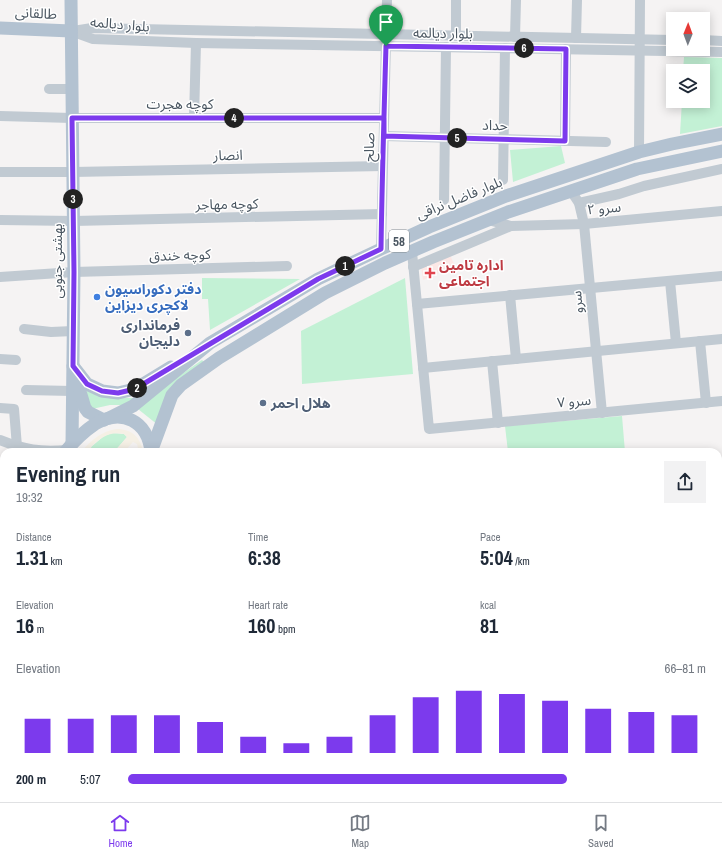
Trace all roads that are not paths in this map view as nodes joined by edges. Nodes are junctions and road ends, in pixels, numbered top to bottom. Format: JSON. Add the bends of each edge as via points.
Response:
{"nodes":[{"id":1,"x":71,"y":0,"type":"edge"},
{"id":2,"x":387,"y":0,"type":"edge"},
{"id":3,"x":456,"y":0,"type":"edge"},
{"id":4,"x":516,"y":0,"type":"edge"},
{"id":5,"x":577,"y":0,"type":"edge"},
{"id":6,"x":640,"y":0,"type":"edge"},
{"id":7,"x":0,"y":28,"type":"edge"},
{"id":8,"x":71,"y":31,"type":"junction"},
{"id":9,"x":722,"y":33,"type":"edge"},
{"id":10,"x":386,"y":34,"type":"junction"},
{"id":11,"x":456,"y":36,"type":"junction"},
{"id":12,"x":515,"y":37,"type":"junction"},
{"id":13,"x":576,"y":38,"type":"junction"},
{"id":14,"x":710,"y":38,"type":"edge"},
{"id":15,"x":640,"y":39,"type":"junction"},
{"id":16,"x":666,"y":40,"type":"edge"},
{"id":17,"x":710,"y":40,"type":"edge"},
{"id":18,"x":722,"y":41,"type":"edge"},
{"id":19,"x":196,"y":43,"type":"junction"},
{"id":20,"x":386,"y":46,"type":"junction"},
{"id":21,"x":446,"y":47,"type":"junction"},
{"id":22,"x":505,"y":48,"type":"junction"},
{"id":23,"x":566,"y":49,"type":"junction"},
{"id":24,"x":640,"y":51,"type":"junction"},
{"id":25,"x":722,"y":52,"type":"edge"},
{"id":26,"x":49,"y":89,"type":"dead end"},
{"id":27,"x":72,"y":89,"type":"junction"},
{"id":28,"x":0,"y":116,"type":"edge"},
{"id":29,"x":72,"y":118,"type":"junction"},
{"id":30,"x":194,"y":118,"type":"junction"},
{"id":31,"x":384,"y":118,"type":"junction"},
{"id":32,"x":722,"y":134,"type":"edge"},
{"id":33,"x":384,"y":136,"type":"junction"},
{"id":34,"x":444,"y":138,"type":"junction"},
{"id":35,"x":503,"y":139,"type":"junction"},
{"id":36,"x":565,"y":141,"type":"junction"},
{"id":37,"x":606,"y":142,"type":"dead end"},
{"id":38,"x":722,"y":151,"type":"edge"},
{"id":39,"x":638,"y":152,"type":"junction"},
{"id":40,"x":383,"y":166,"type":"junction"},
{"id":41,"x":722,"y":169,"type":"edge"},
{"id":42,"x":0,"y":172,"type":"edge"},
{"id":43,"x":73,"y":172,"type":"junction"},
{"id":44,"x":503,"y":180,"type":"dead end"},
{"id":45,"x":571,"y":191,"type":"junction"},
{"id":46,"x":444,"y":200,"type":"dead end"},
{"id":47,"x":579,"y":203,"type":"junction"},
{"id":48,"x":722,"y":211,"type":"edge"},
{"id":49,"x":382,"y":214,"type":"junction"},
{"id":50,"x":0,"y":220,"type":"edge"},
{"id":51,"x":488,"y":220,"type":"junction"},
{"id":52,"x":74,"y":221,"type":"junction"},
{"id":53,"x":584,"y":224,"type":"junction"},
{"id":54,"x":510,"y":226,"type":"junction"},
{"id":55,"x":381,"y":249,"type":"junction"},
{"id":56,"x":412,"y":252,"type":"junction"},
{"id":57,"x":287,"y":266,"type":"dead end"},
{"id":58,"x":413,"y":268,"type":"junction"},
{"id":59,"x":74,"y":272,"type":"junction"},
{"id":60,"x":722,"y":276,"type":"edge"},
{"id":61,"x":0,"y":277,"type":"edge"},
{"id":62,"x":670,"y":281,"type":"junction"},
{"id":63,"x":590,"y":288,"type":"junction"},
{"id":64,"x":510,"y":296,"type":"junction"},
{"id":65,"x":417,"y":304,"type":"junction"},
{"id":66,"x":24,"y":329,"type":"dead end"},
{"id":67,"x":73,"y":331,"type":"junction"},
{"id":68,"x":722,"y":339,"type":"edge"},
{"id":69,"x":700,"y":341,"type":"junction"},
{"id":70,"x":210,"y":343,"type":"junction"},
{"id":71,"x":676,"y":343,"type":"junction"},
{"id":72,"x":596,"y":351,"type":"junction"},
{"id":73,"x":516,"y":359,"type":"junction"},
{"id":74,"x":0,"y":360,"type":"edge"},
{"id":75,"x":16,"y":360,"type":"dead end"},
{"id":76,"x":492,"y":361,"type":"junction"},
{"id":77,"x":73,"y":366,"type":"junction"},
{"id":78,"x":423,"y":368,"type":"junction"},
{"id":79,"x":26,"y":390,"type":"dead end"},
{"id":80,"x":72,"y":391,"type":"junction"},
{"id":81,"x":722,"y":401,"type":"edge"},
{"id":82,"x":706,"y":403,"type":"junction"},
{"id":83,"x":0,"y":408,"type":"edge"},
{"id":84,"x":602,"y":413,"type":"junction"},
{"id":85,"x":106,"y":419,"type":"junction"},
{"id":86,"x":498,"y":423,"type":"junction"},
{"id":87,"x":0,"y":440,"type":"edge"},
{"id":88,"x":17,"y":447,"type":"junction"},
{"id":89,"x":24,"y":448,"type":"edge"},
{"id":90,"x":68,"y":448,"type":"edge"},
{"id":91,"x":69,"y":448,"type":"edge"},
{"id":92,"x":151,"y":448,"type":"edge"},
{"id":93,"x":152,"y":448,"type":"edge"}],
"edges":[{"from":1,"to":8,"type":"main road","name":"بهشتی جنوبی"},
{"from":2,"to":10,"type":"street","name":"صالح"},
{"from":3,"to":11,"type":"street"},
{"from":4,"to":12,"type":"street"},
{"from":5,"to":13,"type":"street"},
{"from":6,"to":15,"type":"street"},
{"from":7,"to":8,"type":"main road","name":"طالقانی"},
{"from":8,"to":10,"type":"street","name":"بلوار دیالمه","via":[[94,28]]},
{"from":8,"to":19,"type":"street","name":"بلوار دیالمه","via":[[93,39]]},
{"from":8,"to":27,"type":"main road","name":"بهشتی جنوبی"},
{"from":9,"to":14,"type":"street"},
{"from":10,"to":11,"type":"street","name":"بلوار دیالمه"},
{"from":10,"to":20,"type":"street","name":"صالح"},
{"from":11,"to":12,"type":"street","name":"بلوار دیالمه"},
{"from":12,"to":13,"type":"street","name":"بلوار دیالمه"},
{"from":13,"to":15,"type":"street","name":"بلوار دیالمه"},
{"from":15,"to":16,"type":"street","name":"بلوار دیالمه"},
{"from":15,"to":24,"type":"street"},
{"from":17,"to":18,"type":"street"},
{"from":19,"to":20,"type":"street","name":"بلوار دیالمه"},
{"from":19,"to":30,"type":"street"},
{"from":20,"to":21,"type":"street","name":"بلوار دیالمه"},
{"from":20,"to":31,"type":"street","name":"صالح"},
{"from":21,"to":22,"type":"street","name":"بلوار دیالمه"},
{"from":21,"to":34,"type":"street"},
{"from":22,"to":23,"type":"street","name":"بلوار دیالمه"},
{"from":22,"to":35,"type":"street"},
{"from":23,"to":24,"type":"street","name":"بلوار دیالمه"},
{"from":23,"to":36,"type":"street"},
{"from":24,"to":25,"type":"street","name":"بلوار دیالمه"},
{"from":24,"to":39,"type":"street"},
{"from":26,"to":27,"type":"street"},
{"from":27,"to":29,"type":"main road","name":"بهشتی جنوبی"},
{"from":28,"to":29,"type":"street","name":"کوچه هجرت"},
{"from":29,"to":30,"type":"street","name":"کوچه هجرت"},
{"from":29,"to":43,"type":"main road","name":"بهشتی جنوبی"},
{"from":30,"to":31,"type":"street","name":"کوچه هجرت"},
{"from":31,"to":33,"type":"street","name":"صالح"},
{"from":32,"to":39,"type":"main road","name":"بلوار فاضل نراقی","number":"58"},
{"from":33,"to":34,"type":"street","name":"حداد"},
{"from":33,"to":40,"type":"street","name":"صالح"},
{"from":34,"to":35,"type":"street","name":"حداد"},
{"from":34,"to":46,"type":"street"},
{"from":35,"to":36,"type":"street","name":"حداد"},
{"from":35,"to":44,"type":"street"},
{"from":36,"to":37,"type":"street","name":"حداد"},
{"from":38,"to":45,"type":"main road","number":"58","via":[[637,168]]},
{"from":39,"to":55,"type":"main road","name":"بلوار فاضل نراقی","number":"58","via":[[506,196]]},
{"from":40,"to":43,"type":"street","name":"انصار"},
{"from":40,"to":49,"type":"street","name":"صالح"},
{"from":41,"to":47,"type":"street"},
{"from":42,"to":43,"type":"street","name":"انصار"},
{"from":43,"to":52,"type":"main road","name":"بهشتی جنوبی"},
{"from":45,"to":47,"type":"street","name":"سرو"},
{"from":45,"to":51,"type":"main road","number":"58"},
{"from":47,"to":53,"type":"street","name":"سرو"},
{"from":48,"to":53,"type":"street","name":"سرو ۲"},
{"from":49,"to":52,"type":"street","name":"کوچه مهاجر"},
{"from":49,"to":55,"type":"street","name":"صالح"},
{"from":50,"to":52,"type":"street","name":"کوچه مهاجر"},
{"from":51,"to":54,"type":"street","name":"سرو ۲"},
{"from":51,"to":56,"type":"main road","number":"58"},
{"from":52,"to":59,"type":"main road","name":"بهشتی جنوبی"},
{"from":53,"to":54,"type":"street","name":"سرو ۲"},
{"from":53,"to":63,"type":"street","name":"سرو"},
{"from":54,"to":58,"type":"street"},
{"from":55,"to":70,"type":"main road","name":"بلوار فاضل نراقی","number":"58","via":[[318,279]]},
{"from":56,"to":58,"type":"street"},
{"from":56,"to":93,"type":"main road","number":"58","via":[[325,293],[218,358],[181,384],[172,395]]},
{"from":57,"to":59,"type":"street","name":"کوچه خندق"},
{"from":58,"to":65,"type":"street"},
{"from":59,"to":61,"type":"street","name":"کوچه خندق"},
{"from":59,"to":67,"type":"main road","name":"بهشتی جنوبی"},
{"from":60,"to":62,"type":"street"},
{"from":62,"to":63,"type":"street"},
{"from":62,"to":71,"type":"street"},
{"from":63,"to":64,"type":"street"},
{"from":63,"to":72,"type":"street","name":"سرو"},
{"from":64,"to":65,"type":"street"},
{"from":64,"to":73,"type":"street"},
{"from":65,"to":78,"type":"street"},
{"from":66,"to":67,"type":"street"},
{"from":67,"to":77,"type":"main road","name":"بهشتی جنوبی"},
{"from":68,"to":69,"type":"street"},
{"from":69,"to":71,"type":"street"},
{"from":69,"to":82,"type":"street"},
{"from":70,"to":77,"type":"main road","via":[[135,389],[118,393],[102,391],[87,384]]},
{"from":70,"to":85,"type":"main road","name":"بلوار فاضل نراقی","number":"58","via":[[133,406]]},
{"from":71,"to":72,"type":"street"},
{"from":72,"to":73,"type":"street"},
{"from":72,"to":84,"type":"street","name":"سرو"},
{"from":73,"to":76,"type":"street"},
{"from":74,"to":75,"type":"street"},
{"from":76,"to":78,"type":"street"},
{"from":76,"to":86,"type":"street"},
{"from":77,"to":80,"type":"main road","name":"بهشتی جنوبی"},
{"from":77,"to":85,"type":"main road","via":[[85,408],[88,412]]},
{"from":78,"to":86,"type":"street","name":"سرو ۷","via":[[429,429]]},
{"from":79,"to":80,"type":"street"},
{"from":80,"to":90,"type":"main road","name":"بهشتی جنوبی"},
{"from":81,"to":82,"type":"street","name":"سرو ۷"},
{"from":82,"to":84,"type":"street","name":"سرو ۷"},
{"from":83,"to":88,"type":"street","via":[[14,409]]},
{"from":84,"to":86,"type":"street","name":"سرو ۷"},
{"from":85,"to":91,"type":"main road","name":"بلوار فاضل نراقی","via":[[84,432]]},
{"from":85,"to":92,"type":"main road","via":[[132,420],[137,423],[143,428]]},
{"from":87,"to":88,"type":"street"},
{"from":88,"to":89,"type":"street"}]}
